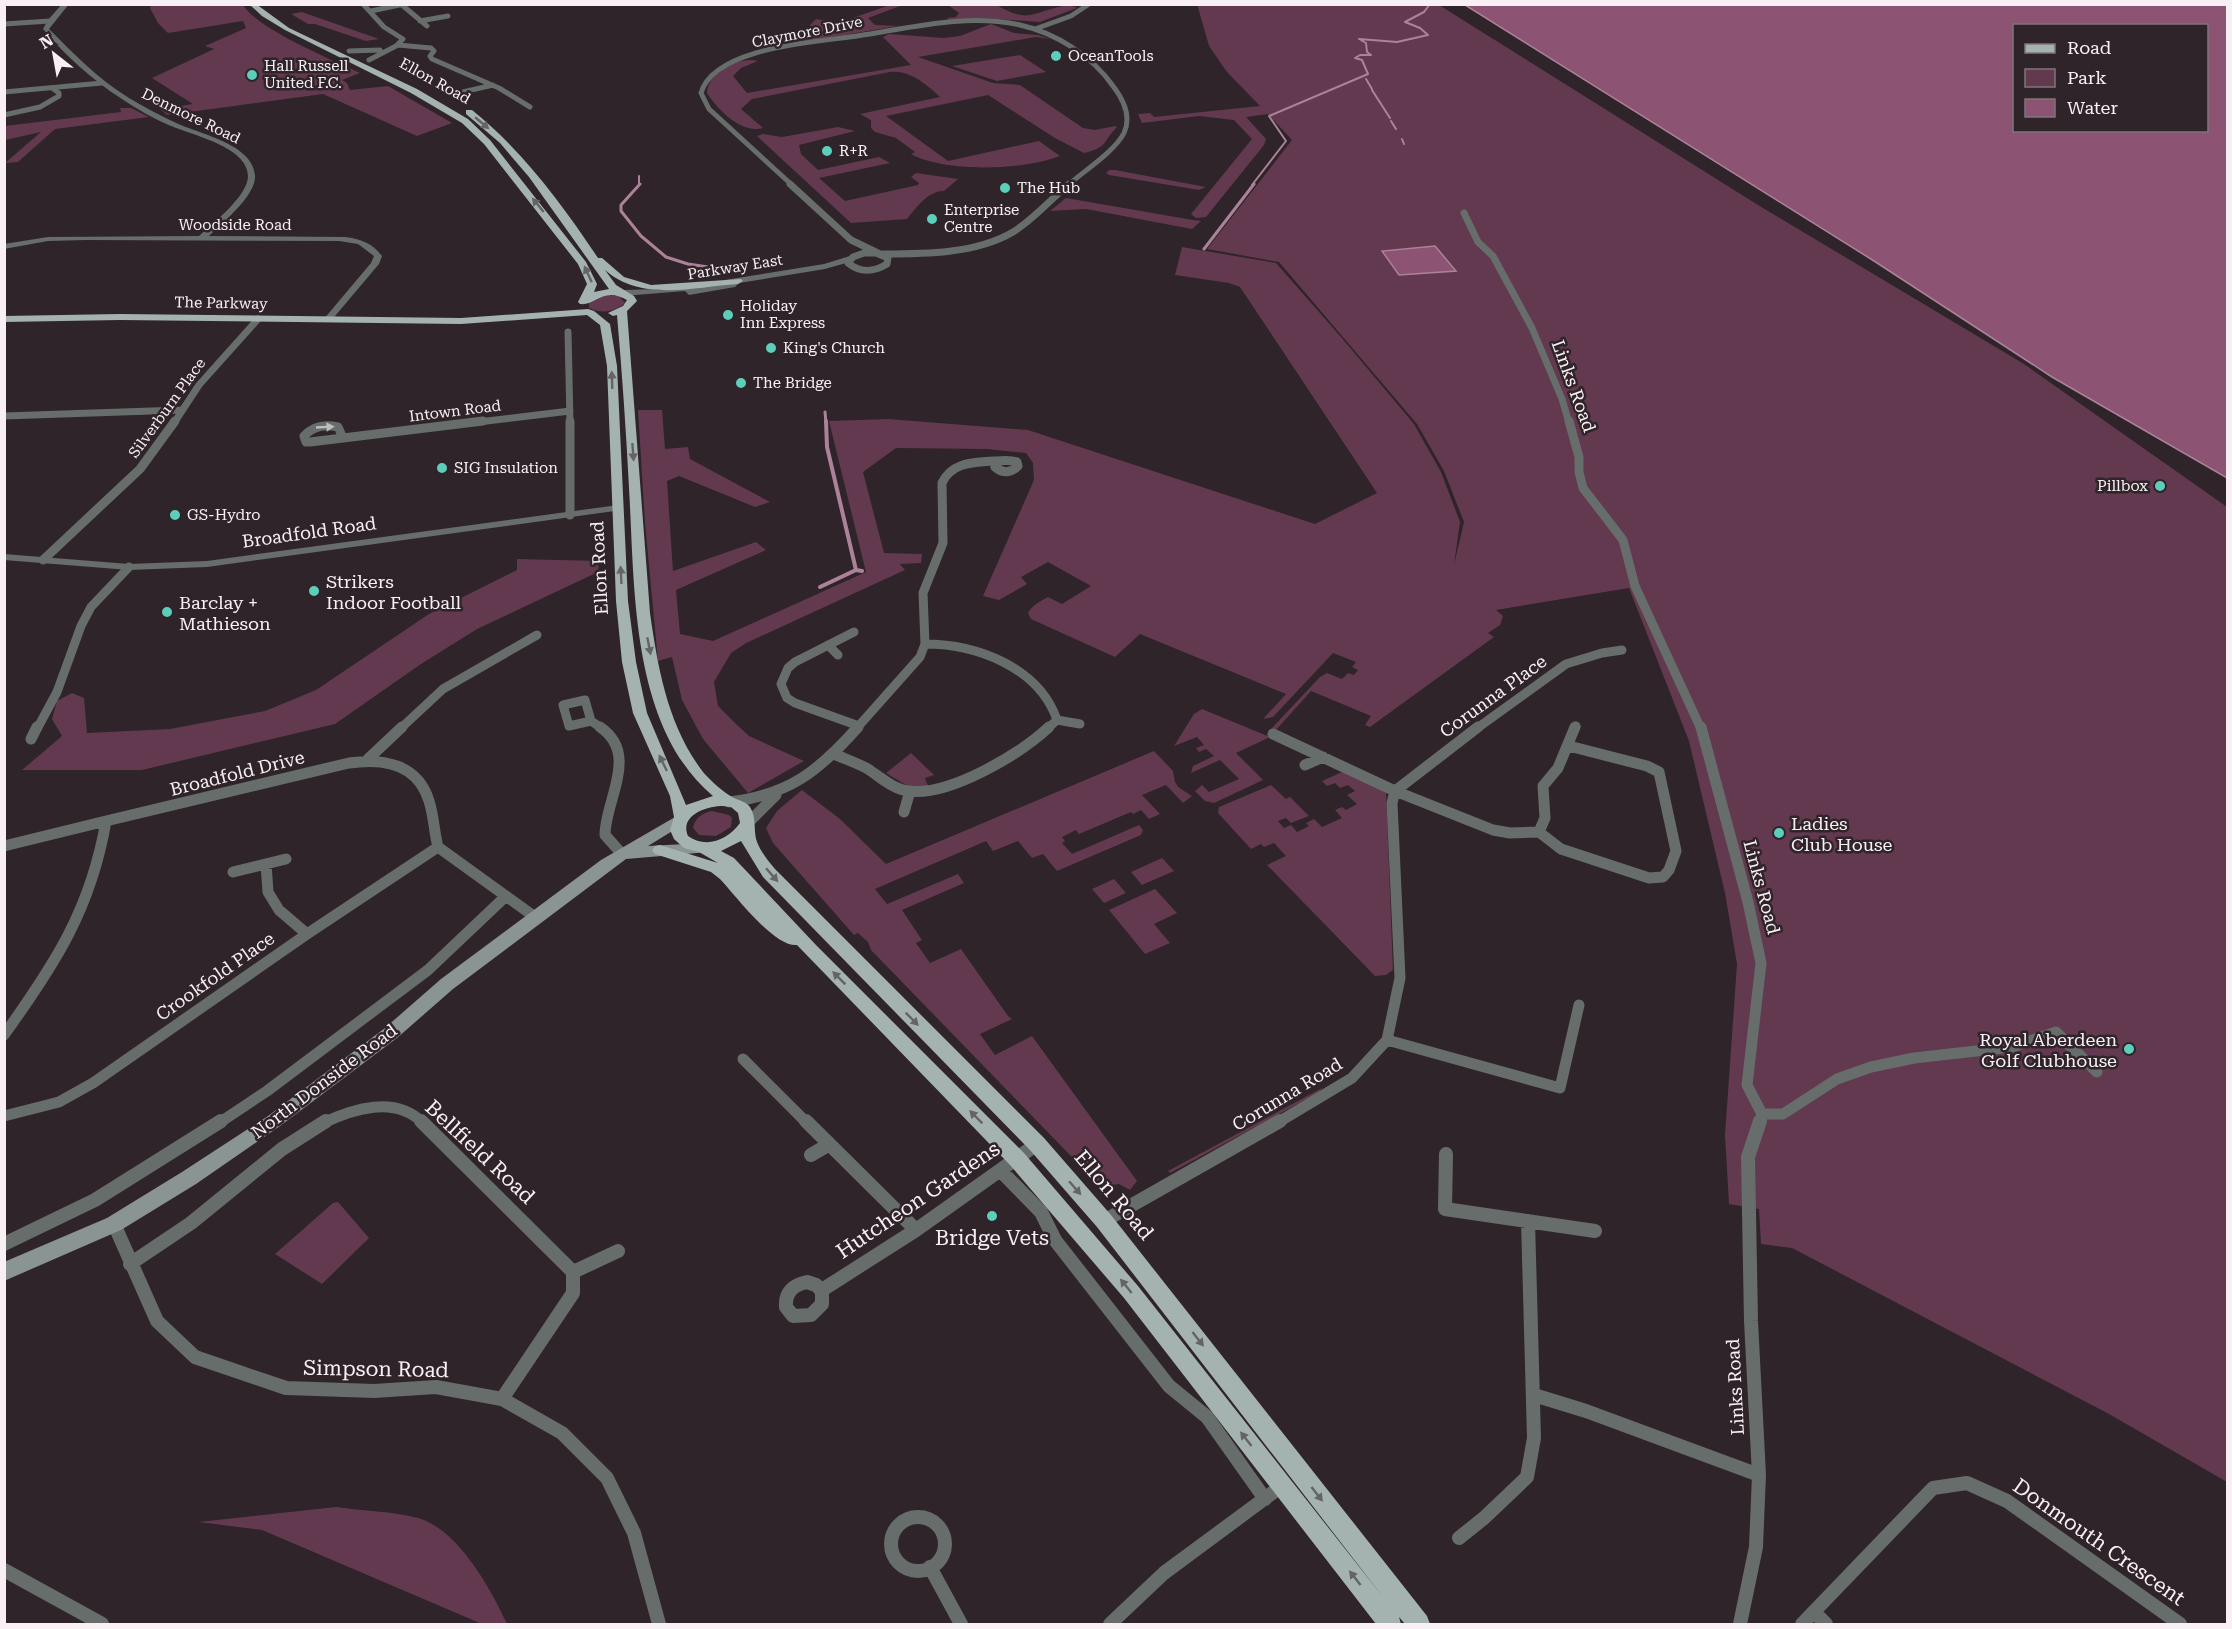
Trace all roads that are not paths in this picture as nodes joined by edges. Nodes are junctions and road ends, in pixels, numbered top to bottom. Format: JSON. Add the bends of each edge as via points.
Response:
{"nodes":[{"id":1,"x":66,"y":4,"type":"edge"},
{"id":2,"x":252,"y":4,"type":"edge"},
{"id":3,"x":266,"y":4,"type":"edge"},
{"id":4,"x":363,"y":4,"type":"edge"},
{"id":5,"x":1089,"y":4,"type":"edge"},
{"id":6,"x":403,"y":5,"type":"edge"},
{"id":7,"x":371,"y":11,"type":"junction"},
{"id":8,"x":448,"y":16,"type":"dead end"},
{"id":9,"x":50,"y":21,"type":"junction"},
{"id":10,"x":420,"y":21,"type":"junction"},
{"id":11,"x":4,"y":24,"type":"edge"},
{"id":12,"x":427,"y":26,"type":"dead end"},
{"id":13,"x":1035,"y":29,"type":"junction"},
{"id":14,"x":398,"y":45,"type":"junction"},
{"id":15,"x":383,"y":50,"type":"junction"},
{"id":16,"x":349,"y":51,"type":"junction"},
{"id":17,"x":369,"y":60,"type":"junction"},
{"id":18,"x":105,"y":84,"type":"junction"},
{"id":19,"x":493,"y":85,"type":"junction"},
{"id":20,"x":52,"y":87,"type":"junction"},
{"id":21,"x":433,"y":91,"type":"dead end"},
{"id":22,"x":4,"y":92,"type":"edge"},
{"id":23,"x":463,"y":92,"type":"dead end"},
{"id":24,"x":528,"y":99,"type":"dead end"},
{"id":25,"x":521,"y":101,"type":"junction"},
{"id":26,"x":462,"y":107,"type":"dead end"},
{"id":27,"x":530,"y":107,"type":"dead end"},
{"id":28,"x":4,"y":115,"type":"edge"},
{"id":29,"x":1464,"y":213,"type":"dead end"},
{"id":30,"x":202,"y":238,"type":"junction"},
{"id":31,"x":851,"y":240,"type":"junction"},
{"id":32,"x":4,"y":247,"type":"edge"},
{"id":33,"x":588,"y":250,"type":"junction"},
{"id":34,"x":881,"y":254,"type":"junction"},
{"id":35,"x":918,"y":254,"type":"junction"},
{"id":36,"x":851,"y":258,"type":"junction"},
{"id":37,"x":885,"y":266,"type":"junction"},
{"id":38,"x":856,"y":269,"type":"junction"},
{"id":39,"x":738,"y":281,"type":"junction"},
{"id":40,"x":620,"y":293,"type":"junction"},
{"id":41,"x":585,"y":300,"type":"junction"},
{"id":42,"x":626,"y":307,"type":"junction"},
{"id":43,"x":590,"y":313,"type":"junction"},
{"id":44,"x":4,"y":319,"type":"edge"},
{"id":45,"x":258,"y":319,"type":"junction"},
{"id":46,"x":327,"y":320,"type":"junction"},
{"id":47,"x":438,"y":320,"type":"junction"},
{"id":48,"x":568,"y":332,"type":"dead end"},
{"id":49,"x":181,"y":410,"type":"junction"},
{"id":50,"x":570,"y":411,"type":"junction"},
{"id":51,"x":4,"y":416,"type":"edge"},
{"id":52,"x":343,"y":438,"type":"dead end"},
{"id":53,"x":999,"y":461,"type":"dead end"},
{"id":54,"x":618,"y":508,"type":"junction"},
{"id":55,"x":570,"y":515,"type":"junction"},
{"id":56,"x":4,"y":557,"type":"edge"},
{"id":57,"x":43,"y":560,"type":"junction"},
{"id":58,"x":129,"y":567,"type":"junction"},
{"id":59,"x":854,"y":632,"type":"dead end"},
{"id":60,"x":534,"y":640,"type":"dead end"},
{"id":61,"x":925,"y":644,"type":"junction"},
{"id":62,"x":828,"y":645,"type":"junction"},
{"id":63,"x":1622,"y":650,"type":"dead end"},
{"id":64,"x":838,"y":655,"type":"dead end"},
{"id":65,"x":1057,"y":720,"type":"junction"},
{"id":66,"x":591,"y":721,"type":"dead end"},
{"id":67,"x":1080,"y":724,"type":"dead end"},
{"id":68,"x":859,"y":726,"type":"junction"},
{"id":69,"x":1576,"y":726,"type":"dead end"},
{"id":70,"x":1273,"y":734,"type":"dead end"},
{"id":71,"x":31,"y":740,"type":"dead end"},
{"id":72,"x":1569,"y":746,"type":"junction"},
{"id":73,"x":834,"y":754,"type":"junction"},
{"id":74,"x":1323,"y":757,"type":"junction"},
{"id":75,"x":368,"y":759,"type":"junction"},
{"id":76,"x":1305,"y":765,"type":"dead end"},
{"id":77,"x":910,"y":791,"type":"junction"},
{"id":78,"x":1395,"y":791,"type":"junction"},
{"id":79,"x":779,"y":793,"type":"junction"},
{"id":80,"x":729,"y":802,"type":"junction"},
{"id":81,"x":904,"y":812,"type":"dead end"},
{"id":82,"x":682,"y":818,"type":"junction"},
{"id":83,"x":106,"y":821,"type":"junction"},
{"id":84,"x":747,"y":824,"type":"junction"},
{"id":85,"x":1539,"y":832,"type":"junction"},
{"id":86,"x":4,"y":846,"type":"edge"},
{"id":87,"x":438,"y":847,"type":"junction"},
{"id":88,"x":704,"y":848,"type":"junction"},
{"id":89,"x":660,"y":850,"type":"junction"},
{"id":90,"x":622,"y":854,"type":"junction"},
{"id":91,"x":286,"y":859,"type":"dead end"},
{"id":92,"x":266,"y":864,"type":"junction"},
{"id":93,"x":233,"y":872,"type":"dead end"},
{"id":94,"x":505,"y":897,"type":"junction"},
{"id":95,"x":535,"y":917,"type":"junction"},
{"id":96,"x":307,"y":934,"type":"junction"},
{"id":97,"x":810,"y":949,"type":"junction"},
{"id":98,"x":1579,"y":1005,"type":"dead end"},
{"id":99,"x":4,"y":1035,"type":"edge"},
{"id":100,"x":1388,"y":1040,"type":"junction"},
{"id":101,"x":743,"y":1059,"type":"dead end"},
{"id":102,"x":2097,"y":1072,"type":"dead end"},
{"id":103,"x":1762,"y":1114,"type":"junction"},
{"id":104,"x":4,"y":1116,"type":"edge"},
{"id":105,"x":1037,"y":1144,"type":"junction"},
{"id":106,"x":828,"y":1145,"type":"junction"},
{"id":107,"x":811,"y":1155,"type":"dead end"},
{"id":108,"x":1446,"y":1155,"type":"dead end"},
{"id":109,"x":1017,"y":1158,"type":"junction"},
{"id":110,"x":1001,"y":1171,"type":"junction"},
{"id":111,"x":1104,"y":1221,"type":"junction"},
{"id":112,"x":1528,"y":1221,"type":"junction"},
{"id":113,"x":114,"y":1224,"type":"junction"},
{"id":114,"x":916,"y":1230,"type":"junction"},
{"id":115,"x":1595,"y":1231,"type":"dead end"},
{"id":116,"x":4,"y":1244,"type":"edge"},
{"id":117,"x":618,"y":1251,"type":"dead end"},
{"id":118,"x":130,"y":1264,"type":"junction"},
{"id":119,"x":4,"y":1272,"type":"edge"},
{"id":120,"x":573,"y":1272,"type":"junction"},
{"id":121,"x":822,"y":1290,"type":"dead end"},
{"id":122,"x":1534,"y":1395,"type":"junction"},
{"id":123,"x":502,"y":1399,"type":"junction"},
{"id":124,"x":1759,"y":1475,"type":"junction"},
{"id":125,"x":1274,"y":1492,"type":"junction"},
{"id":126,"x":1459,"y":1538,"type":"dead end"},
{"id":127,"x":930,"y":1567,"type":"dead end"},
{"id":128,"x":4,"y":1570,"type":"edge"},
{"id":129,"x":1821,"y":1618,"type":"edge"},
{"id":130,"x":102,"y":1624,"type":"edge"},
{"id":131,"x":658,"y":1624,"type":"edge"},
{"id":132,"x":961,"y":1624,"type":"edge"},
{"id":133,"x":1110,"y":1624,"type":"edge"},
{"id":134,"x":1390,"y":1624,"type":"edge"},
{"id":135,"x":1419,"y":1624,"type":"edge"},
{"id":136,"x":1740,"y":1624,"type":"edge"},
{"id":137,"x":1802,"y":1624,"type":"edge"},
{"id":138,"x":2180,"y":1624,"type":"edge"}],
"edges":[{"from":1,"to":9,"type":"street"},
{"from":41,"to":2,"type":"main road","name":"Ellon Road","one_way":true,"via":[[592,284],[583,264],[476,131],[433,101],[287,29]]},
{"from":3,"to":16,"type":"main road","name":"Ellon Road","via":[[300,28]]},
{"from":4,"to":7,"type":"street"},
{"from":5,"to":13,"type":"street","via":[[1071,16]]},
{"from":6,"to":7,"type":"street"},
{"from":6,"to":10,"type":"street"},
{"from":7,"to":14,"type":"street","via":[[384,27],[403,38]]},
{"from":8,"to":10,"type":"street"},
{"from":9,"to":11,"type":"street"},
{"from":9,"to":18,"type":"street","name":"Denmore Road","via":[[46,28],[49,34]]},
{"from":10,"to":12,"type":"street"},
{"from":13,"to":31,"type":"street","name":"Claymore Drive","via":[[978,21],[908,27],[769,50],[731,63],[708,77],[701,93],[706,105]]},
{"from":13,"to":35,"type":"street","name":"Claymore Drive","via":[[1077,51],[1095,66],[1117,91],[1128,115],[1127,128],[1120,140],[1007,236],[983,244]]},
{"from":14,"to":15,"type":"street"},
{"from":14,"to":19,"type":"street","via":[[431,48],[432,59]]},
{"from":15,"to":16,"type":"street"},
{"from":15,"to":17,"type":"street"},
{"from":16,"to":17,"type":"main road","name":"Ellon Road"},
{"from":17,"to":21,"type":"main road","name":"Ellon Road"},
{"from":18,"to":20,"type":"street"},
{"from":18,"to":30,"type":"street","name":"Denmore Road","via":[[172,124],[226,145],[248,163],[252,177],[247,191]]},
{"from":19,"to":23,"type":"street"},
{"from":19,"to":25,"type":"street"},
{"from":20,"to":22,"type":"street"},
{"from":20,"to":28,"type":"street","via":[[59,93],[53,102]]},
{"from":24,"to":25,"type":"street"},
{"from":25,"to":27,"type":"street"},
{"from":26,"to":33,"type":"main road","name":"Ellon Road","one_way":true,"via":[[498,137]]},
{"from":29,"to":103,"type":"street","name":"Links Road","via":[[1478,242],[1494,256],[1532,328],[1562,399],[1579,457],[1582,486],[1623,540],[1635,586],[1704,736],[1761,963],[1747,1085]]},
{"from":30,"to":32,"type":"street","name":"Woodside Road","via":[[60,238]]},
{"from":30,"to":46,"type":"street","name":"Woodside Road","via":[[339,239],[370,246],[378,256],[375,264]]},
{"from":31,"to":34,"type":"street","name":"Claymore Drive"},
{"from":31,"to":36,"type":"street","via":[[855,250]]},
{"from":33,"to":39,"type":"main road","via":[[621,279],[639,286]]},
{"from":33,"to":40,"type":"main road","name":"Ellon Road","via":[[606,282]]},
{"from":34,"to":35,"type":"street"},
{"from":34,"to":36,"type":"street"},
{"from":34,"to":37,"type":"street","via":[[889,260]]},
{"from":35,"to":37,"type":"street"},
{"from":36,"to":38,"type":"street","via":[[848,263]]},
{"from":36,"to":39,"type":"street","name":"Parkway East"},
{"from":37,"to":38,"type":"street"},
{"from":38,"to":42,"type":"street","name":"Parkway East","via":[[656,297]]},
{"from":39,"to":40,"type":"street","name":"Parkway East"},
{"from":40,"to":41,"type":"main road","name":"The Parkway","via":[[601,293]]},
{"from":40,"to":42,"type":"main road","name":"Ellon Road","via":[[631,298]]},
{"from":41,"to":43,"type":"main road","name":"Ellon Road","via":[[582,308]]},
{"from":41,"to":47,"type":"main road","name":"The Parkway","via":[[534,310]]},
{"from":42,"to":43,"type":"main road","name":"The Parkway","via":[[610,313]]},
{"from":42,"to":80,"type":"main road","one_way":true,"via":[[643,618],[659,700],[687,763],[709,788]]},
{"from":43,"to":47,"type":"main road","name":"The Parkway"},
{"from":54,"to":43,"type":"main road","name":"Ellon Road","one_way":true,"via":[[608,332],[602,319]]},
{"from":44,"to":45,"type":"main road","name":"The Parkway"},
{"from":45,"to":46,"type":"main road","name":"The Parkway"},
{"from":45,"to":49,"type":"street","name":"Silverburn Place","via":[[215,365]]},
{"from":46,"to":47,"type":"main road","name":"The Parkway"},
{"from":48,"to":50,"type":"street"},
{"from":49,"to":51,"type":"street"},
{"from":49,"to":57,"type":"street","name":"Silverburn Place","via":[[140,468]]},
{"from":50,"to":52,"type":"street","name":"Intown Road"},
{"from":50,"to":55,"type":"street"},
{"from":53,"to":61,"type":"street","via":[[963,464],[944,477],[942,550],[923,593]]},
{"from":54,"to":55,"type":"street","name":"Broadfold Road"},
{"from":82,"to":54,"type":"main road","name":"Ellon Road","one_way":true,"via":[[677,796],[640,713],[629,662]]},
{"from":55,"to":58,"type":"street","name":"Broadfold Road","via":[[207,564]]},
{"from":56,"to":57,"type":"street","name":"Broadfold Road"},
{"from":57,"to":58,"type":"street","name":"Broadfold Road"},
{"from":58,"to":71,"type":"street","via":[[91,607],[57,692]]},
{"from":59,"to":62,"type":"street"},
{"from":60,"to":75,"type":"street","via":[[443,689]]},
{"from":61,"to":65,"type":"street","via":[[966,647],[1006,666],[1042,691]]},
{"from":61,"to":68,"type":"street","via":[[920,657]]},
{"from":62,"to":64,"type":"street"},
{"from":62,"to":68,"type":"street","via":[[788,668],[781,684],[783,691],[795,704]]},
{"from":63,"to":78,"type":"street","name":"Corunna Place","via":[[1566,664]]},
{"from":65,"to":67,"type":"street"},
{"from":65,"to":77,"type":"street","via":[[971,778]]},
{"from":66,"to":90,"type":"street","via":[[608,732],[621,758],[605,835]]},
{"from":68,"to":73,"type":"street"},
{"from":69,"to":72,"type":"street"},
{"from":70,"to":74,"type":"street"},
{"from":72,"to":85,"type":"street","via":[[1543,786],[1545,818]]},
{"from":72,"to":85,"type":"street","via":[[1659,772],[1676,851],[1663,877],[1649,878],[1561,849]]},
{"from":73,"to":77,"type":"street"},
{"from":73,"to":79,"type":"street"},
{"from":74,"to":76,"type":"street"},
{"from":74,"to":78,"type":"street"},
{"from":75,"to":83,"type":"street","name":"Broadfold Drive"},
{"from":75,"to":87,"type":"street","name":"Broadfold Drive","via":[[406,768],[420,781],[429,799]]},
{"from":77,"to":81,"type":"street"},
{"from":78,"to":85,"type":"street","via":[[1493,830]]},
{"from":78,"to":100,"type":"street","via":[[1392,803],[1400,978]]},
{"from":79,"to":80,"type":"street"},
{"from":79,"to":84,"type":"street"},
{"from":80,"to":82,"type":"main road","via":[[702,804]]},
{"from":80,"to":84,"type":"main road","via":[[745,812]]},
{"from":82,"to":88,"type":"main road","via":[[678,830],[681,838]]},
{"from":82,"to":90,"type":"main road","name":"North Donside Road"},
{"from":83,"to":86,"type":"street","name":"Broadfold Drive"},
{"from":83,"to":99,"type":"street","via":[[96,870],[77,920],[48,975]]},
{"from":84,"to":88,"type":"main road","via":[[731,842]]},
{"from":84,"to":105,"type":"main road","name":"Ellon Road","one_way":true,"via":[[750,844],[769,873]]},
{"from":87,"to":94,"type":"street"},
{"from":87,"to":96,"type":"street","name":"Crookfold Place"},
{"from":88,"to":89,"type":"main road","name":"North Donside Road"},
{"from":88,"to":97,"type":"main road","via":[[729,862]]},
{"from":89,"to":90,"type":"main road","name":"North Donside Road"},
{"from":89,"to":97,"type":"main road","via":[[716,868],[776,929]]},
{"from":90,"to":95,"type":"main road","name":"North Donside Road"},
{"from":91,"to":92,"type":"street"},
{"from":92,"to":93,"type":"street"},
{"from":92,"to":96,"type":"street","via":[[268,892],[279,910]]},
{"from":94,"to":95,"type":"street"},
{"from":94,"to":116,"type":"street","name":"North Donside Road","via":[[428,970],[267,1091],[95,1200]]},
{"from":95,"to":113,"type":"main road","name":"North Donside Road","via":[[274,1121]]},
{"from":96,"to":104,"type":"street","name":"Crookfold Place","via":[[93,1083],[59,1102]]},
{"from":109,"to":97,"type":"main road","one_way":true},
{"from":98,"to":100,"type":"street","via":[[1560,1088]]},
{"from":100,"to":111,"type":"street","name":"Corunna Road","via":[[1352,1078],[1329,1094]]},
{"from":101,"to":106,"type":"street"},
{"from":102,"to":103,"type":"street","via":[[2056,1032],[2012,1047],[1906,1059],[1871,1067],[1837,1078],[1783,1114]]},
{"from":103,"to":124,"type":"street","name":"Links Road","via":[[1748,1157],[1747,1178]]},
{"from":105,"to":109,"type":"street","name":"Hutcheon Gardens"},
{"from":105,"to":111,"type":"main road","name":"Ellon Road","one_way":true},
{"from":106,"to":107,"type":"street"},
{"from":106,"to":114,"type":"street"},
{"from":108,"to":112,"type":"street","via":[[1445,1209]]},
{"from":109,"to":110,"type":"street","name":"Hutcheon Gardens"},
{"from":125,"to":109,"type":"main road","one_way":true,"via":[[1131,1292]]},
{"from":110,"to":114,"type":"street","name":"Hutcheon Gardens"},
{"from":110,"to":125,"type":"street","via":[[1041,1212],[1055,1240],[1169,1386],[1207,1417]]},
{"from":111,"to":135,"type":"main road","name":"Ellon Road","one_way":true},
{"from":112,"to":115,"type":"street"},
{"from":112,"to":122,"type":"street"},
{"from":113,"to":118,"type":"street","name":"Simpson Road"},
{"from":113,"to":119,"type":"main road","name":"North Donside Road"},
{"from":114,"to":121,"type":"street","name":"Hutcheon Gardens"},
{"from":117,"to":120,"type":"street"},
{"from":118,"to":120,"type":"street","name":"Bellfield Road","via":[[185,1229],[300,1136],[338,1116],[394,1107],[417,1117]]},
{"from":118,"to":123,"type":"street","name":"Simpson Road","via":[[158,1322],[195,1357],[286,1388],[436,1388]]},
{"from":120,"to":123,"type":"street","via":[[573,1293]]},
{"from":122,"to":124,"type":"street"},
{"from":122,"to":126,"type":"street","via":[[1534,1438],[1527,1476]]},
{"from":123,"to":131,"type":"street","name":"Simpson Road","via":[[562,1433],[607,1478],[634,1533]]},
{"from":124,"to":136,"type":"street","name":"Links Road","via":[[1756,1547]]},
{"from":125,"to":133,"type":"street","via":[[1164,1573]]},
{"from":134,"to":125,"type":"main road","one_way":true},
{"from":127,"to":132,"type":"street"},
{"from":128,"to":130,"type":"street"},
{"from":129,"to":137,"type":"street","name":"Donmouth Crescent"},
{"from":129,"to":138,"type":"street","name":"Donmouth Crescent","via":[[1933,1488],[1967,1483],[2007,1501]]}]}
